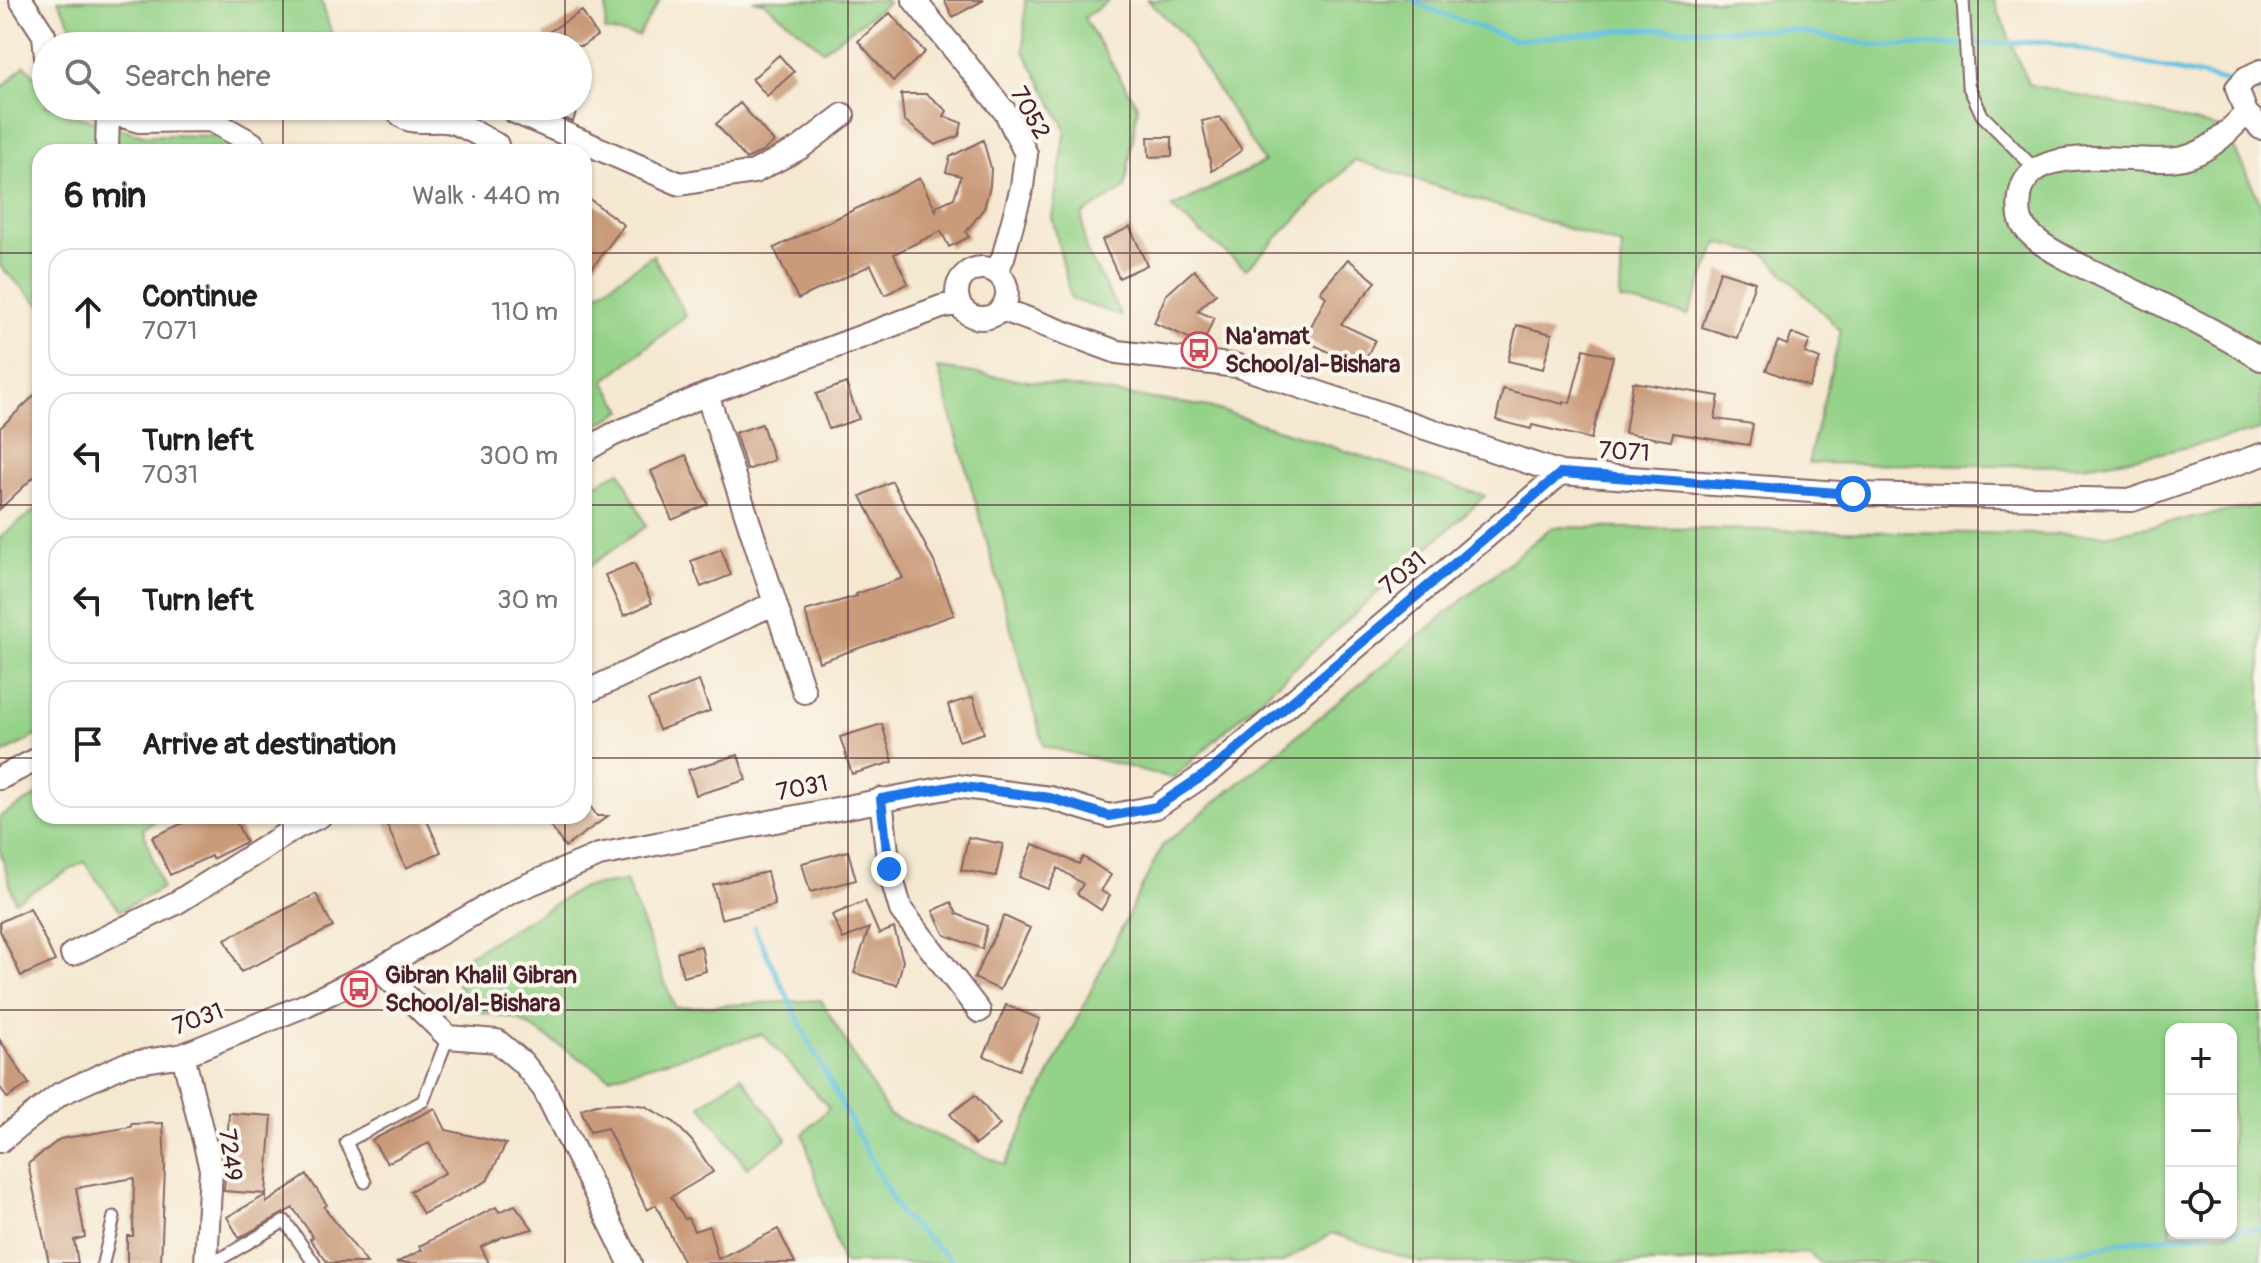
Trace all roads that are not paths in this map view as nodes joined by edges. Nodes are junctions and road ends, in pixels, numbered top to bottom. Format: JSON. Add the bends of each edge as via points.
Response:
{"nodes":[{"id":1,"x":21,"y":0,"type":"edge"},
{"id":2,"x":914,"y":0,"type":"edge"},
{"id":3,"x":1963,"y":0,"type":"edge"},
{"id":4,"x":42,"y":32,"type":"edge"},
{"id":5,"x":2261,"y":71,"type":"edge"},
{"id":6,"x":843,"y":115,"type":"dead end"},
{"id":7,"x":101,"y":120,"type":"edge"},
{"id":8,"x":136,"y":120,"type":"edge"},
{"id":9,"x":211,"y":120,"type":"edge"},
{"id":10,"x":211,"y":120,"type":"edge"},
{"id":11,"x":407,"y":120,"type":"edge"},
{"id":12,"x":510,"y":120,"type":"edge"},
{"id":13,"x":540,"y":120,"type":"edge"},
{"id":14,"x":2254,"y":121,"type":"edge"},
{"id":15,"x":106,"y":144,"type":"edge"},
{"id":16,"x":253,"y":144,"type":"edge"},
{"id":17,"x":488,"y":144,"type":"edge"},
{"id":18,"x":497,"y":144,"type":"edge"},
{"id":19,"x":2037,"y":171,"type":"junction"},
{"id":20,"x":996,"y":272,"type":"junction"},
{"id":21,"x":958,"y":303,"type":"junction"},
{"id":22,"x":1001,"y":309,"type":"junction"},
{"id":23,"x":2261,"y":359,"type":"edge"},
{"id":24,"x":707,"y":394,"type":"junction"},
{"id":25,"x":592,"y":446,"type":"edge"},
{"id":26,"x":2261,"y":455,"type":"edge"},
{"id":27,"x":1561,"y":473,"type":"junction"},
{"id":28,"x":775,"y":603,"type":"junction"},
{"id":29,"x":592,"y":689,"type":"edge"},
{"id":30,"x":804,"y":692,"type":"dead end"},
{"id":31,"x":32,"y":762,"type":"edge"},
{"id":32,"x":0,"y":778,"type":"edge"},
{"id":33,"x":881,"y":799,"type":"junction"},
{"id":34,"x":303,"y":824,"type":"edge"},
{"id":35,"x":72,"y":954,"type":"dead end"},
{"id":36,"x":379,"y":969,"type":"junction"},
{"id":37,"x":979,"y":1011,"type":"dead end"},
{"id":38,"x":448,"y":1037,"type":"junction"},
{"id":39,"x":183,"y":1055,"type":"junction"},
{"id":40,"x":0,"y":1141,"type":"edge"},
{"id":41,"x":365,"y":1182,"type":"dead end"},
{"id":42,"x":114,"y":1217,"type":"dead end"},
{"id":43,"x":206,"y":1262,"type":"edge"},
{"id":44,"x":103,"y":1263,"type":"edge"},
{"id":45,"x":314,"y":1263,"type":"edge"},
{"id":46,"x":630,"y":1263,"type":"edge"}],
"edges":[{"from":1,"to":4,"type":"street"},
{"from":2,"to":20,"type":"street","name":"7052","via":[[1006,113],[1026,154],[1022,187]]},
{"from":3,"to":19,"type":"lane","via":[[1968,85],[1982,115]]},
{"from":5,"to":14,"type":"street","via":[[2237,88]]},
{"from":6,"to":13,"type":"street","via":[[800,148],[754,172],[680,184]]},
{"from":7,"to":15,"type":"street"},
{"from":8,"to":10,"type":"street"},
{"from":9,"to":16,"type":"street"},
{"from":11,"to":17,"type":"street","via":[[451,122]]},
{"from":12,"to":18,"type":"street"},
{"from":14,"to":19,"type":"street","via":[[2183,158],[2074,157]]},
{"from":19,"to":23,"type":"street","via":[[2021,187],[2018,213],[2026,232],[2050,250],[2209,327]]},
{"from":20,"to":21,"type":"street","via":[[980,268],[965,274],[957,287]]},
{"from":20,"to":22,"type":"street","via":[[1007,291]]},
{"from":21,"to":22,"type":"street","via":[[979,318]]},
{"from":21,"to":24,"type":"street"},
{"from":22,"to":27,"type":"street","name":"7071","via":[[1117,352],[1238,366]]},
{"from":24,"to":25,"type":"street"},
{"from":24,"to":28,"type":"street"},
{"from":26,"to":27,"type":"street","name":"7071","via":[[2132,500],[1853,494]]},
{"from":27,"to":33,"type":"street","name":"7031","via":[[1213,769],[1156,807],[1109,816],[1050,798],[956,786]]},
{"from":28,"to":29,"type":"street"},
{"from":28,"to":30,"type":"street"},
{"from":31,"to":32,"type":"street"},
{"from":33,"to":36,"type":"street","name":"7031","via":[[599,855],[509,893]]},
{"from":33,"to":37,"type":"street","via":[[889,869],[901,910]]},
{"from":34,"to":35,"type":"street","via":[[176,903]]},
{"from":36,"to":38,"type":"street"},
{"from":36,"to":39,"type":"street","name":"7031"},
{"from":38,"to":41,"type":"lane","via":[[423,1101],[346,1142]]},
{"from":38,"to":46,"type":"street","via":[[497,1041],[544,1089]]},
{"from":39,"to":40,"type":"street","name":"7031","via":[[126,1064],[60,1094]]},
{"from":39,"to":43,"type":"street","name":"7249","via":[[211,1169]]},
{"from":42,"to":44,"type":"lane"},
{"from":43,"to":45,"type":"lane","via":[[285,1221]]}]}
